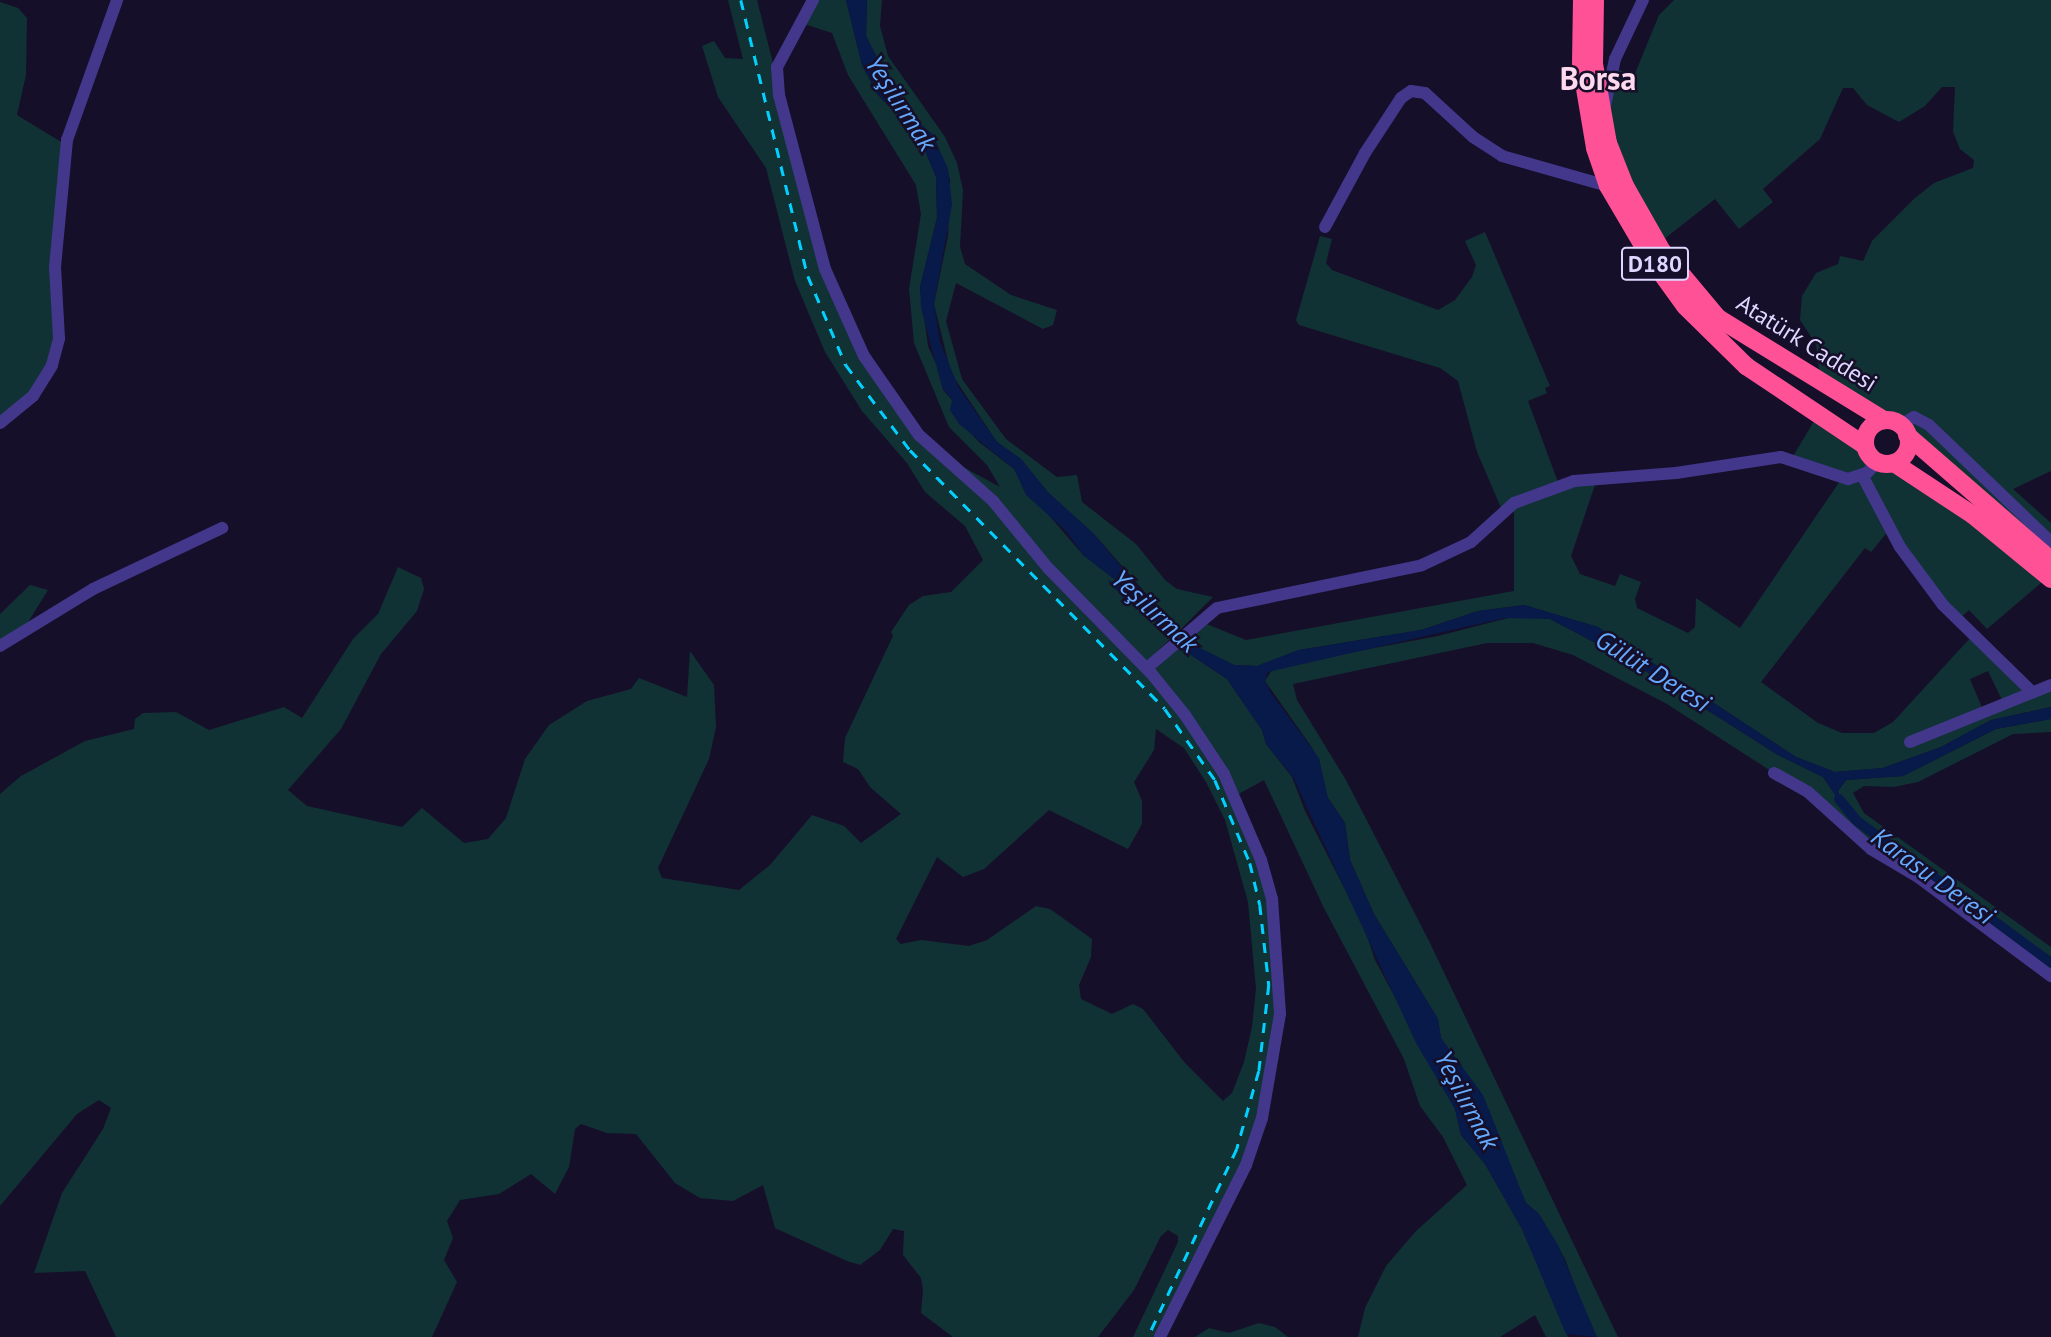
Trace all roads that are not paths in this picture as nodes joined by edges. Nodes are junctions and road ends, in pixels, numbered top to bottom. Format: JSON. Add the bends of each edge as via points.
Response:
{"nodes":[{"id":1,"x":117,"y":0,"type":"edge"},
{"id":2,"x":813,"y":0,"type":"edge"},
{"id":3,"x":1582,"y":0,"type":"edge"},
{"id":4,"x":1595,"y":0,"type":"edge"},
{"id":5,"x":1643,"y":0,"type":"edge"},
{"id":6,"x":1602,"y":118,"type":"junction"},
{"id":7,"x":1608,"y":186,"type":"junction"},
{"id":8,"x":1325,"y":227,"type":"dead end"},
{"id":9,"x":0,"y":423,"type":"edge"},
{"id":10,"x":1897,"y":427,"type":"junction"},
{"id":11,"x":1864,"y":445,"type":"junction"},
{"id":12,"x":1885,"y":463,"type":"junction"},
{"id":13,"x":1863,"y":475,"type":"junction"},
{"id":14,"x":222,"y":528,"type":"dead end"},
{"id":15,"x":2051,"y":542,"type":"edge"},
{"id":16,"x":2051,"y":559,"type":"edge"},
{"id":17,"x":2051,"y":579,"type":"edge"},
{"id":18,"x":0,"y":646,"type":"edge"},
{"id":19,"x":1151,"y":664,"type":"junction"},
{"id":20,"x":2051,"y":685,"type":"edge"},
{"id":21,"x":2032,"y":692,"type":"junction"},
{"id":22,"x":1910,"y":742,"type":"dead end"},
{"id":23,"x":1774,"y":773,"type":"dead end"},
{"id":24,"x":2051,"y":976,"type":"edge"},
{"id":25,"x":1160,"y":1337,"type":"edge"}],
"edges":[{"from":1,"to":9,"type":"street","via":[[66,140],[57,233],[59,317],[54,359],[41,387]]},
{"from":2,"to":19,"type":"street","via":[[782,55],[776,77],[825,269],[864,356],[898,411],[919,435],[981,489],[1048,568]]},
{"from":3,"to":7,"type":"highway","name":"Atatürk Caddesi","number":"D180","via":[[1586,109]]},
{"from":4,"to":6,"type":"highway","name":"Atatürk Caddesi","number":"D180","via":[[1594,64]]},
{"from":5,"to":6,"type":"street","via":[[1615,59],[1610,98]]},
{"from":6,"to":10,"type":"highway","name":"Atatürk Caddesi","number":"D180","via":[[1625,186],[1662,251],[1696,296],[1737,331]]},
{"from":7,"to":8,"type":"street","via":[[1502,156],[1473,137],[1425,93],[1411,91],[1376,135]]},
{"from":7,"to":11,"type":"highway","name":"Atatürk Caddesi","number":"D180","via":[[1664,279],[1707,329],[1778,390]]},
{"from":10,"to":11,"type":"highway","name":"Atatürk Caddesi","via":[[1869,429]]},
{"from":10,"to":12,"type":"highway","via":[[1907,452]]},
{"from":10,"to":15,"type":"street","via":[[1910,417],[1923,420]]},
{"from":10,"to":16,"type":"highway","name":"Atatürk Caddesi","number":"D180"},
{"from":11,"to":12,"type":"highway","name":"Atatürk Caddesi"},
{"from":12,"to":13,"type":"street"},
{"from":12,"to":17,"type":"highway","name":"Atatürk Caddesi","via":[[2002,536]]},
{"from":13,"to":19,"type":"street","via":[[1842,478],[1781,457],[1676,473],[1586,478],[1514,503],[1471,542],[1439,559],[1231,603],[1192,627]]},
{"from":13,"to":21,"type":"street","via":[[1900,547],[1943,606]]},
{"from":14,"to":18,"type":"street","via":[[93,589]]},
{"from":19,"to":25,"type":"street","via":[[1209,748],[1243,813],[1272,899],[1281,986],[1272,1075],[1254,1144]]},
{"from":20,"to":21,"type":"street"},
{"from":21,"to":22,"type":"street"},
{"from":23,"to":24,"type":"street","via":[[1797,784],[1871,849],[1918,877]]}]}
